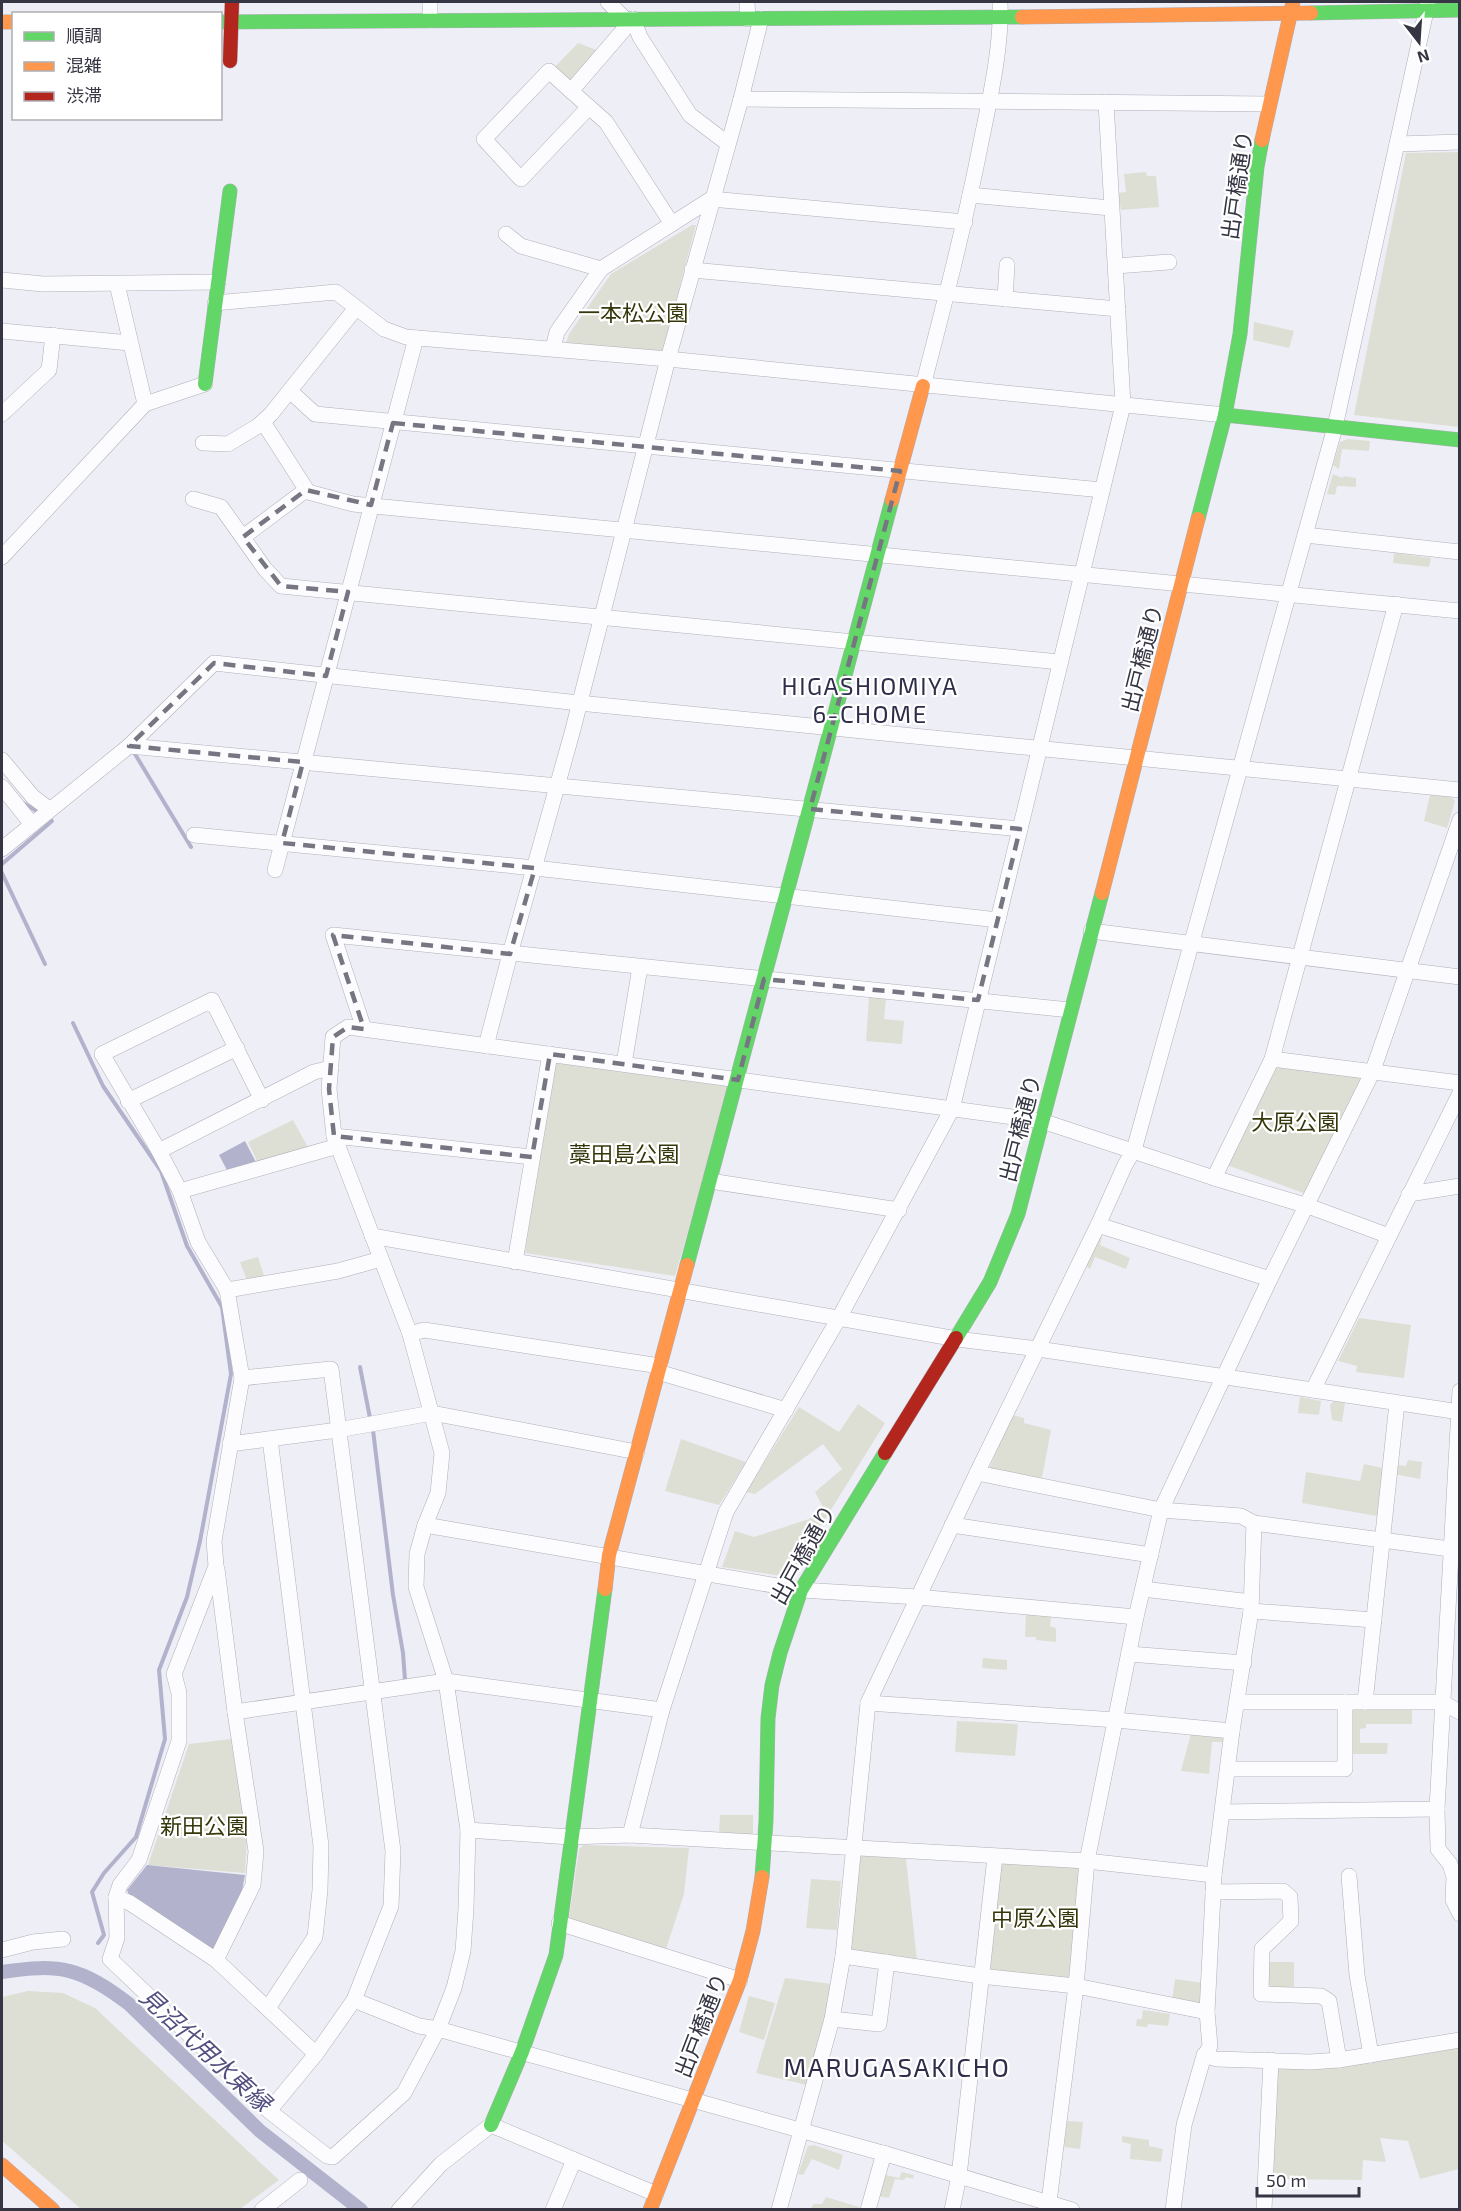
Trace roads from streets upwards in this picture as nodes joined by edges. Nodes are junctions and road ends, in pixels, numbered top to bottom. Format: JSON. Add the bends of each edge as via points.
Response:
{"nodes":[{"id":1,"x":232,"y":2,"type":"edge"},
{"id":2,"x":430,"y":2,"type":"edge"},
{"id":3,"x":608,"y":2,"type":"edge"},
{"id":4,"x":747,"y":2,"type":"edge"},
{"id":5,"x":1000,"y":2,"type":"edge"},
{"id":6,"x":1427,"y":6,"type":"edge"},
{"id":7,"x":1199,"y":8,"type":"edge"},
{"id":8,"x":1292,"y":8,"type":"edge"},
{"id":9,"x":1460,"y":10,"type":"edge"},
{"id":10,"x":1000,"y":17,"type":"junction"},
{"id":11,"x":629,"y":19,"type":"junction"},
{"id":12,"x":754,"y":19,"type":"junction"},
{"id":13,"x":430,"y":21,"type":"junction"},
{"id":14,"x":226,"y":22,"type":"edge"},
{"id":15,"x":230,"y":61,"type":"dead end"},
{"id":16,"x":571,"y":91,"type":"junction"},
{"id":17,"x":741,"y":99,"type":"junction"},
{"id":18,"x":990,"y":101,"type":"junction"},
{"id":19,"x":1106,"y":102,"type":"junction"},
{"id":20,"x":1269,"y":104,"type":"junction"},
{"id":21,"x":589,"y":107,"type":"junction"},
{"id":22,"x":1460,"y":142,"type":"edge"},
{"id":23,"x":727,"y":143,"type":"junction"},
{"id":24,"x":1397,"y":144,"type":"junction"},
{"id":25,"x":230,"y":191,"type":"dead end"},
{"id":26,"x":970,"y":195,"type":"junction"},
{"id":27,"x":711,"y":199,"type":"junction"},
{"id":28,"x":1111,"y":208,"type":"junction"},
{"id":29,"x":965,"y":222,"type":"junction"},
{"id":30,"x":672,"y":224,"type":"junction"},
{"id":31,"x":506,"y":234,"type":"dead end"},
{"id":32,"x":1169,"y":262,"type":"dead end"},
{"id":33,"x":1007,"y":265,"type":"dead end"},
{"id":34,"x":1116,"y":266,"type":"junction"},
{"id":35,"x":601,"y":269,"type":"junction"},
{"id":36,"x":692,"y":270,"type":"junction"},
{"id":37,"x":2,"y":280,"type":"edge"},
{"id":38,"x":218,"y":282,"type":"junction"},
{"id":39,"x":117,"y":284,"type":"junction"},
{"id":40,"x":947,"y":293,"type":"junction"},
{"id":41,"x":1005,"y":298,"type":"junction"},
{"id":42,"x":214,"y":303,"type":"junction"},
{"id":43,"x":356,"y":308,"type":"junction"},
{"id":44,"x":1118,"y":309,"type":"junction"},
{"id":45,"x":2,"y":331,"type":"edge"},
{"id":46,"x":53,"y":334,"type":"junction"},
{"id":47,"x":416,"y":338,"type":"junction"},
{"id":48,"x":130,"y":343,"type":"junction"},
{"id":49,"x":553,"y":348,"type":"junction"},
{"id":50,"x":668,"y":359,"type":"junction"},
{"id":51,"x":205,"y":384,"type":"joint"},
{"id":52,"x":923,"y":386,"type":"junction"},
{"id":53,"x":290,"y":391,"type":"junction"},
{"id":54,"x":144,"y":404,"type":"junction"},
{"id":55,"x":1123,"y":405,"type":"junction"},
{"id":56,"x":2,"y":414,"type":"edge"},
{"id":57,"x":1225,"y":415,"type":"junction"},
{"id":58,"x":263,"y":422,"type":"junction"},
{"id":59,"x":393,"y":423,"type":"junction"},
{"id":60,"x":1335,"y":427,"type":"junction"},
{"id":61,"x":1460,"y":440,"type":"edge"},
{"id":62,"x":203,"y":443,"type":"dead end"},
{"id":63,"x":645,"y":446,"type":"junction"},
{"id":64,"x":900,"y":471,"type":"junction"},
{"id":65,"x":306,"y":490,"type":"junction"},
{"id":66,"x":1102,"y":490,"type":"junction"},
{"id":67,"x":193,"y":499,"type":"dead end"},
{"id":68,"x":371,"y":505,"type":"junction"},
{"id":69,"x":625,"y":530,"type":"junction"},
{"id":70,"x":1305,"y":535,"type":"junction"},
{"id":71,"x":243,"y":537,"type":"junction"},
{"id":72,"x":1460,"y":552,"type":"edge"},
{"id":73,"x":878,"y":554,"type":"junction"},
{"id":74,"x":2,"y":557,"type":"edge"},
{"id":75,"x":1082,"y":574,"type":"junction"},
{"id":76,"x":1181,"y":584,"type":"junction"},
{"id":77,"x":348,"y":592,"type":"junction"},
{"id":78,"x":1288,"y":594,"type":"junction"},
{"id":79,"x":1396,"y":604,"type":"junction"},
{"id":80,"x":1460,"y":611,"type":"edge"},
{"id":81,"x":601,"y":617,"type":"junction"},
{"id":82,"x":854,"y":643,"type":"junction"},
{"id":83,"x":1060,"y":662,"type":"junction"},
{"id":84,"x":326,"y":676,"type":"junction"},
{"id":85,"x":579,"y":703,"type":"junction"},
{"id":86,"x":831,"y":728,"type":"junction"},
{"id":87,"x":129,"y":746,"type":"junction"},
{"id":88,"x":1040,"y":747,"type":"junction"},
{"id":89,"x":1136,"y":758,"type":"junction"},
{"id":90,"x":2,"y":760,"type":"edge"},
{"id":91,"x":303,"y":762,"type":"junction"},
{"id":92,"x":1240,"y":768,"type":"junction"},
{"id":93,"x":1348,"y":779,"type":"junction"},
{"id":94,"x":557,"y":786,"type":"junction"},
{"id":95,"x":2,"y":787,"type":"edge"},
{"id":96,"x":1460,"y":790,"type":"edge"},
{"id":97,"x":49,"y":809,"type":"junction"},
{"id":98,"x":810,"y":809,"type":"junction"},
{"id":99,"x":1460,"y":820,"type":"edge"},
{"id":100,"x":31,"y":823,"type":"junction"},
{"id":101,"x":1020,"y":829,"type":"junction"},
{"id":102,"x":194,"y":835,"type":"dead end"},
{"id":103,"x":282,"y":843,"type":"junction"},
{"id":104,"x":2,"y":849,"type":"edge"},
{"id":105,"x":535,"y":868,"type":"junction"},
{"id":106,"x":275,"y":870,"type":"dead end"},
{"id":107,"x":786,"y":895,"type":"junction"},
{"id":108,"x":998,"y":920,"type":"junction"},
{"id":109,"x":1091,"y":931,"type":"junction"},
{"id":110,"x":1191,"y":944,"type":"junction"},
{"id":111,"x":510,"y":954,"type":"junction"},
{"id":112,"x":1299,"y":958,"type":"junction"},
{"id":113,"x":640,"y":967,"type":"junction"},
{"id":114,"x":1408,"y":972,"type":"junction"},
{"id":115,"x":1460,"y":977,"type":"edge"},
{"id":116,"x":764,"y":979,"type":"junction"},
{"id":117,"x":978,"y":1000,"type":"junction"},
{"id":118,"x":1070,"y":1010,"type":"junction"},
{"id":119,"x":364,"y":1029,"type":"junction"},
{"id":120,"x":486,"y":1046,"type":"junction"},
{"id":121,"x":237,"y":1048,"type":"junction"},
{"id":122,"x":550,"y":1054,"type":"junction"},
{"id":123,"x":1272,"y":1059,"type":"junction"},
{"id":124,"x":624,"y":1064,"type":"junction"},
{"id":125,"x":331,"y":1068,"type":"junction"},
{"id":126,"x":1372,"y":1073,"type":"junction"},
{"id":127,"x":738,"y":1080,"type":"junction"},
{"id":128,"x":1460,"y":1083,"type":"edge"},
{"id":129,"x":1460,"y":1093,"type":"edge"},
{"id":130,"x":262,"y":1100,"type":"junction"},
{"id":131,"x":128,"y":1101,"type":"junction"},
{"id":132,"x":952,"y":1109,"type":"junction"},
{"id":133,"x":1042,"y":1121,"type":"junction"},
{"id":134,"x":336,"y":1141,"type":"junction"},
{"id":135,"x":1134,"y":1150,"type":"junction"},
{"id":136,"x":159,"y":1151,"type":"junction"},
{"id":137,"x":532,"y":1157,"type":"junction"},
{"id":138,"x":1214,"y":1178,"type":"junction"},
{"id":139,"x":710,"y":1181,"type":"junction"},
{"id":140,"x":1460,"y":1186,"type":"edge"},
{"id":141,"x":180,"y":1191,"type":"junction"},
{"id":142,"x":1408,"y":1194,"type":"junction"},
{"id":143,"x":1308,"y":1206,"type":"junction"},
{"id":144,"x":899,"y":1210,"type":"junction"},
{"id":145,"x":1098,"y":1225,"type":"junction"},
{"id":146,"x":372,"y":1236,"type":"junction"},
{"id":147,"x":1389,"y":1236,"type":"junction"},
{"id":148,"x":381,"y":1259,"type":"junction"},
{"id":149,"x":515,"y":1262,"type":"junction"},
{"id":150,"x":1270,"y":1279,"type":"junction"},
{"id":151,"x":227,"y":1290,"type":"junction"},
{"id":152,"x":680,"y":1290,"type":"junction"},
{"id":153,"x":839,"y":1318,"type":"junction"},
{"id":154,"x":410,"y":1334,"type":"junction"},
{"id":155,"x":957,"y":1339,"type":"junction"},
{"id":156,"x":1038,"y":1349,"type":"junction"},
{"id":157,"x":659,"y":1369,"type":"junction"},
{"id":158,"x":1225,"y":1377,"type":"junction"},
{"id":159,"x":242,"y":1378,"type":"junction"},
{"id":160,"x":1312,"y":1390,"type":"junction"},
{"id":161,"x":1460,"y":1391,"type":"edge"},
{"id":162,"x":1397,"y":1403,"type":"junction"},
{"id":163,"x":786,"y":1410,"type":"junction"},
{"id":164,"x":1459,"y":1412,"type":"edge"},
{"id":165,"x":432,"y":1413,"type":"junction"},
{"id":166,"x":338,"y":1430,"type":"junction"},
{"id":167,"x":270,"y":1439,"type":"junction"},
{"id":168,"x":230,"y":1444,"type":"junction"},
{"id":169,"x":637,"y":1452,"type":"junction"},
{"id":170,"x":977,"y":1473,"type":"junction"},
{"id":171,"x":1161,"y":1510,"type":"junction"},
{"id":172,"x":1254,"y":1523,"type":"junction"},
{"id":173,"x":425,"y":1525,"type":"junction"},
{"id":174,"x":952,"y":1525,"type":"junction"},
{"id":175,"x":1382,"y":1541,"type":"junction"},
{"id":176,"x":1450,"y":1549,"type":"junction"},
{"id":177,"x":609,"y":1555,"type":"junction"},
{"id":178,"x":1151,"y":1555,"type":"junction"},
{"id":179,"x":216,"y":1566,"type":"junction"},
{"id":180,"x":707,"y":1572,"type":"junction"},
{"id":181,"x":1143,"y":1589,"type":"junction"},
{"id":182,"x":801,"y":1590,"type":"junction"},
{"id":183,"x":918,"y":1598,"type":"junction"},
{"id":184,"x":1453,"y":1606,"type":"edge"},
{"id":185,"x":1251,"y":1607,"type":"junction"},
{"id":186,"x":1136,"y":1617,"type":"junction"},
{"id":187,"x":1374,"y":1620,"type":"junction"},
{"id":188,"x":1129,"y":1654,"type":"junction"},
{"id":189,"x":1244,"y":1663,"type":"junction"},
{"id":190,"x":446,"y":1681,"type":"junction"},
{"id":191,"x":374,"y":1691,"type":"junction"},
{"id":192,"x":590,"y":1699,"type":"junction"},
{"id":193,"x":303,"y":1700,"type":"junction"},
{"id":194,"x":1345,"y":1701,"type":"junction"},
{"id":195,"x":1237,"y":1702,"type":"junction"},
{"id":196,"x":1365,"y":1702,"type":"junction"},
{"id":197,"x":1442,"y":1702,"type":"junction"},
{"id":198,"x":868,"y":1703,"type":"junction"},
{"id":199,"x":662,"y":1710,"type":"junction"},
{"id":200,"x":235,"y":1712,"type":"junction"},
{"id":201,"x":1460,"y":1712,"type":"edge"},
{"id":202,"x":1116,"y":1720,"type":"junction"},
{"id":203,"x":1232,"y":1731,"type":"junction"},
{"id":204,"x":1228,"y":1769,"type":"junction"},
{"id":205,"x":1437,"y":1809,"type":"junction"},
{"id":206,"x":1223,"y":1812,"type":"junction"},
{"id":207,"x":468,"y":1830,"type":"junction"},
{"id":208,"x":630,"y":1834,"type":"junction"},
{"id":209,"x":570,"y":1837,"type":"junction"},
{"id":210,"x":765,"y":1844,"type":"junction"},
{"id":211,"x":854,"y":1848,"type":"junction"},
{"id":212,"x":994,"y":1857,"type":"junction"},
{"id":213,"x":1087,"y":1862,"type":"junction"},
{"id":214,"x":1214,"y":1875,"type":"junction"},
{"id":215,"x":1345,"y":1887,"type":"dead end"},
{"id":216,"x":1214,"y":1892,"type":"junction"},
{"id":217,"x":116,"y":1897,"type":"junction"},
{"id":218,"x":1460,"y":1914,"type":"edge"},
{"id":219,"x":559,"y":1923,"type":"junction"},
{"id":220,"x":63,"y":1939,"type":"dead end"},
{"id":221,"x":2,"y":1950,"type":"edge"},
{"id":222,"x":843,"y":1956,"type":"junction"},
{"id":223,"x":216,"y":1960,"type":"junction"},
{"id":224,"x":887,"y":1962,"type":"junction"},
{"id":225,"x":980,"y":1977,"type":"junction"},
{"id":226,"x":740,"y":1980,"type":"junction"},
{"id":227,"x":1076,"y":1986,"type":"junction"},
{"id":228,"x":354,"y":2000,"type":"junction"},
{"id":229,"x":268,"y":2008,"type":"junction"},
{"id":230,"x":1207,"y":2012,"type":"junction"},
{"id":231,"x":832,"y":2019,"type":"junction"},
{"id":232,"x":438,"y":2029,"type":"junction"},
{"id":233,"x":1460,"y":2040,"type":"edge"},
{"id":234,"x":522,"y":2052,"type":"junction"},
{"id":235,"x":316,"y":2054,"type":"junction"},
{"id":236,"x":1204,"y":2055,"type":"junction"},
{"id":237,"x":1371,"y":2055,"type":"junction"},
{"id":238,"x":1272,"y":2060,"type":"junction"},
{"id":239,"x":1339,"y":2060,"type":"junction"},
{"id":240,"x":694,"y":2101,"type":"junction"},
{"id":241,"x":269,"y":2111,"type":"junction"},
{"id":242,"x":491,"y":2125,"type":"junction"},
{"id":243,"x":802,"y":2132,"type":"junction"},
{"id":244,"x":884,"y":2154,"type":"junction"},
{"id":245,"x":574,"y":2160,"type":"junction"},
{"id":246,"x":2,"y":2165,"type":"edge"},
{"id":247,"x":959,"y":2176,"type":"junction"},
{"id":248,"x":300,"y":2180,"type":"dead end"},
{"id":249,"x":656,"y":2194,"type":"junction"},
{"id":250,"x":1048,"y":2206,"type":"edge"},
{"id":251,"x":402,"y":2209,"type":"edge"},
{"id":252,"x":53,"y":2210,"type":"edge"},
{"id":253,"x":262,"y":2210,"type":"edge"},
{"id":254,"x":553,"y":2210,"type":"edge"},
{"id":255,"x":650,"y":2210,"type":"edge"},
{"id":256,"x":779,"y":2210,"type":"edge"},
{"id":257,"x":868,"y":2210,"type":"edge"},
{"id":258,"x":952,"y":2210,"type":"edge"},
{"id":259,"x":1072,"y":2210,"type":"edge"},
{"id":260,"x":1173,"y":2210,"type":"edge"},
{"id":261,"x":1264,"y":2210,"type":"edge"}],
"edges":[{"from":1,"to":14,"type":"street"},
{"from":2,"to":13,"type":"street"},
{"from":3,"to":11,"type":"street"},
{"from":4,"to":12,"type":"street"},
{"from":5,"to":10,"type":"street"},
{"from":6,"to":8,"type":"street"},
{"from":6,"to":9,"type":"street"},
{"from":6,"to":24,"type":"street"},
{"from":7,"to":8,"type":"street"},
{"from":7,"to":10,"type":"street"},
{"from":8,"to":20,"type":"street","name":"出戸橋通り"},
{"from":10,"to":12,"type":"street"},
{"from":10,"to":18,"type":"street"},
{"from":11,"to":12,"type":"street"},
{"from":11,"to":13,"type":"street"},
{"from":11,"to":16,"type":"street"},
{"from":11,"to":23,"type":"street","via":[[690,115]]},
{"from":12,"to":17,"type":"street"},
{"from":13,"to":14,"type":"street"},
{"from":14,"to":15,"type":"street"},
{"from":16,"to":21,"type":"street"},
{"from":16,"to":21,"type":"street","via":[[549,71],[484,139],[520,178]]},
{"from":17,"to":18,"type":"street"},
{"from":17,"to":23,"type":"street"},
{"from":18,"to":19,"type":"street"},
{"from":18,"to":26,"type":"street"},
{"from":19,"to":20,"type":"street"},
{"from":19,"to":28,"type":"street"},
{"from":20,"to":57,"type":"street","name":"出戸橋通り","via":[[1253,195],[1240,334]]},
{"from":21,"to":30,"type":"street","via":[[606,122]]},
{"from":22,"to":24,"type":"street"},
{"from":23,"to":27,"type":"street"},
{"from":24,"to":60,"type":"street"},
{"from":25,"to":38,"type":"street"},
{"from":26,"to":28,"type":"street"},
{"from":26,"to":29,"type":"street"},
{"from":27,"to":29,"type":"street"},
{"from":27,"to":30,"type":"street"},
{"from":27,"to":36,"type":"street"},
{"from":28,"to":34,"type":"street"},
{"from":29,"to":40,"type":"street"},
{"from":30,"to":35,"type":"street"},
{"from":31,"to":35,"type":"street","via":[[521,246]]},
{"from":32,"to":34,"type":"street"},
{"from":33,"to":41,"type":"street"},
{"from":34,"to":44,"type":"street"},
{"from":35,"to":49,"type":"street","via":[[557,332]]},
{"from":36,"to":40,"type":"street"},
{"from":36,"to":50,"type":"street"},
{"from":37,"to":39,"type":"street"},
{"from":38,"to":39,"type":"street"},
{"from":38,"to":42,"type":"street"},
{"from":39,"to":48,"type":"street"},
{"from":40,"to":41,"type":"street"},
{"from":40,"to":52,"type":"street"},
{"from":41,"to":44,"type":"street"},
{"from":42,"to":43,"type":"street","via":[[336,292]]},
{"from":42,"to":51,"type":"street"},
{"from":43,"to":47,"type":"street","via":[[384,328]]},
{"from":43,"to":53,"type":"street"},
{"from":44,"to":55,"type":"street"},
{"from":45,"to":46,"type":"street"},
{"from":46,"to":48,"type":"street"},
{"from":46,"to":56,"type":"street","via":[[49,370]]},
{"from":47,"to":49,"type":"street"},
{"from":47,"to":59,"type":"street"},
{"from":48,"to":54,"type":"street"},
{"from":49,"to":50,"type":"street"},
{"from":50,"to":52,"type":"street"},
{"from":50,"to":63,"type":"street"},
{"from":51,"to":54,"type":"street"},
{"from":52,"to":55,"type":"street"},
{"from":52,"to":64,"type":"street"},
{"from":53,"to":58,"type":"street"},
{"from":53,"to":59,"type":"street","via":[[315,414]]},
{"from":54,"to":74,"type":"street"},
{"from":55,"to":57,"type":"street"},
{"from":55,"to":66,"type":"street"},
{"from":57,"to":60,"type":"street"},
{"from":57,"to":76,"type":"street","name":"出戸橋通り"},
{"from":58,"to":62,"type":"street","via":[[228,444]]},
{"from":58,"to":65,"type":"street"},
{"from":59,"to":63,"type":"street"},
{"from":59,"to":68,"type":"street"},
{"from":60,"to":61,"type":"street"},
{"from":60,"to":70,"type":"street"},
{"from":63,"to":64,"type":"street"},
{"from":63,"to":69,"type":"street"},
{"from":64,"to":66,"type":"street"},
{"from":64,"to":73,"type":"street"},
{"from":65,"to":68,"type":"street","via":[[353,504]]},
{"from":65,"to":71,"type":"street"},
{"from":66,"to":75,"type":"street"},
{"from":67,"to":71,"type":"street","via":[[221,507]]},
{"from":68,"to":69,"type":"street"},
{"from":68,"to":77,"type":"street"},
{"from":69,"to":73,"type":"street"},
{"from":69,"to":81,"type":"street"},
{"from":70,"to":72,"type":"street"},
{"from":70,"to":78,"type":"street"},
{"from":71,"to":77,"type":"street","via":[[280,586]]},
{"from":73,"to":75,"type":"street"},
{"from":73,"to":82,"type":"street"},
{"from":75,"to":76,"type":"street"},
{"from":75,"to":83,"type":"street"},
{"from":76,"to":78,"type":"street"},
{"from":76,"to":89,"type":"street","name":"出戸橋通り"},
{"from":77,"to":81,"type":"street"},
{"from":77,"to":84,"type":"street"},
{"from":78,"to":79,"type":"street"},
{"from":78,"to":92,"type":"street"},
{"from":79,"to":80,"type":"street"},
{"from":79,"to":93,"type":"street"},
{"from":81,"to":82,"type":"street"},
{"from":81,"to":85,"type":"street"},
{"from":82,"to":83,"type":"street"},
{"from":82,"to":86,"type":"street"},
{"from":83,"to":88,"type":"street"},
{"from":84,"to":85,"type":"street"},
{"from":84,"to":87,"type":"street","via":[[214,663]]},
{"from":84,"to":91,"type":"street"},
{"from":85,"to":86,"type":"street"},
{"from":85,"to":94,"type":"street"},
{"from":86,"to":88,"type":"street"},
{"from":86,"to":98,"type":"street"},
{"from":87,"to":91,"type":"street"},
{"from":87,"to":97,"type":"street"},
{"from":88,"to":89,"type":"street"},
{"from":88,"to":101,"type":"street"},
{"from":89,"to":92,"type":"street"},
{"from":89,"to":109,"type":"street","name":"出戸橋通り"},
{"from":90,"to":97,"type":"street","via":[[33,797]]},
{"from":91,"to":94,"type":"street"},
{"from":91,"to":103,"type":"street"},
{"from":92,"to":93,"type":"street"},
{"from":92,"to":110,"type":"street"},
{"from":93,"to":96,"type":"street"},
{"from":93,"to":112,"type":"street"},
{"from":94,"to":98,"type":"street"},
{"from":94,"to":105,"type":"street"},
{"from":95,"to":100,"type":"street"},
{"from":97,"to":100,"type":"street"},
{"from":98,"to":101,"type":"street"},
{"from":98,"to":107,"type":"street"},
{"from":99,"to":114,"type":"street"},
{"from":100,"to":104,"type":"street"},
{"from":101,"to":108,"type":"street"},
{"from":102,"to":103,"type":"street"},
{"from":103,"to":105,"type":"street"},
{"from":103,"to":106,"type":"street"},
{"from":105,"to":107,"type":"street"},
{"from":105,"to":111,"type":"street"},
{"from":107,"to":108,"type":"street"},
{"from":107,"to":116,"type":"street"},
{"from":108,"to":117,"type":"street"},
{"from":109,"to":110,"type":"street"},
{"from":109,"to":118,"type":"street","name":"出戸橋通り"},
{"from":110,"to":112,"type":"street"},
{"from":110,"to":135,"type":"street"},
{"from":111,"to":113,"type":"street"},
{"from":111,"to":119,"type":"street","via":[[333,935]]},
{"from":111,"to":120,"type":"street"},
{"from":112,"to":114,"type":"street"},
{"from":112,"to":123,"type":"street"},
{"from":113,"to":116,"type":"street"},
{"from":113,"to":124,"type":"street"},
{"from":114,"to":115,"type":"street"},
{"from":114,"to":126,"type":"street"},
{"from":116,"to":117,"type":"street"},
{"from":116,"to":127,"type":"street"},
{"from":117,"to":118,"type":"street"},
{"from":117,"to":132,"type":"street"},
{"from":118,"to":133,"type":"street","name":"出戸橋通り"},
{"from":119,"to":120,"type":"street"},
{"from":119,"to":125,"type":"street","via":[[348,1027],[333,1037]]},
{"from":120,"to":122,"type":"street"},
{"from":121,"to":130,"type":"street"},
{"from":121,"to":131,"type":"street"},
{"from":121,"to":131,"type":"street","via":[[212,1000],[102,1054]]},
{"from":122,"to":124,"type":"street"},
{"from":122,"to":137,"type":"street"},
{"from":123,"to":126,"type":"street"},
{"from":123,"to":138,"type":"street"},
{"from":124,"to":127,"type":"street"},
{"from":125,"to":130,"type":"street","via":[[314,1072]]},
{"from":125,"to":134,"type":"street","via":[[329,1089]]},
{"from":126,"to":128,"type":"street"},
{"from":126,"to":143,"type":"street"},
{"from":127,"to":132,"type":"street"},
{"from":127,"to":139,"type":"street"},
{"from":129,"to":142,"type":"street"},
{"from":130,"to":136,"type":"street"},
{"from":131,"to":136,"type":"street"},
{"from":132,"to":133,"type":"street"},
{"from":132,"to":144,"type":"street"},
{"from":133,"to":135,"type":"street"},
{"from":133,"to":155,"type":"street","name":"出戸橋通り","via":[[1005,1248]]},
{"from":134,"to":137,"type":"street"},
{"from":134,"to":141,"type":"street"},
{"from":134,"to":146,"type":"street"},
{"from":135,"to":138,"type":"street"},
{"from":135,"to":145,"type":"street"},
{"from":136,"to":141,"type":"street"},
{"from":137,"to":149,"type":"street"},
{"from":138,"to":143,"type":"street"},
{"from":139,"to":144,"type":"street"},
{"from":139,"to":152,"type":"street"},
{"from":140,"to":142,"type":"street"},
{"from":141,"to":151,"type":"street","via":[[198,1242]]},
{"from":142,"to":147,"type":"street"},
{"from":143,"to":147,"type":"street"},
{"from":143,"to":150,"type":"street"},
{"from":144,"to":153,"type":"street"},
{"from":145,"to":150,"type":"street"},
{"from":145,"to":156,"type":"street"},
{"from":146,"to":148,"type":"street"},
{"from":146,"to":149,"type":"street"},
{"from":147,"to":160,"type":"street"},
{"from":148,"to":151,"type":"street","via":[[338,1271]]},
{"from":148,"to":154,"type":"street"},
{"from":149,"to":152,"type":"street"},
{"from":150,"to":158,"type":"street"},
{"from":151,"to":159,"type":"street"},
{"from":152,"to":153,"type":"street"},
{"from":152,"to":157,"type":"street"},
{"from":153,"to":155,"type":"street"},
{"from":153,"to":163,"type":"street"},
{"from":154,"to":157,"type":"street","via":[[424,1330]]},
{"from":154,"to":165,"type":"street"},
{"from":155,"to":156,"type":"street"},
{"from":155,"to":182,"type":"street","name":"出戸橋通り"},
{"from":156,"to":158,"type":"street"},
{"from":156,"to":170,"type":"street"},
{"from":157,"to":163,"type":"street"},
{"from":157,"to":169,"type":"street"},
{"from":158,"to":160,"type":"street"},
{"from":158,"to":171,"type":"street"},
{"from":159,"to":166,"type":"street","via":[[331,1369]]},
{"from":159,"to":168,"type":"street"},
{"from":160,"to":162,"type":"street"},
{"from":161,"to":164,"type":"street"},
{"from":162,"to":164,"type":"street"},
{"from":162,"to":175,"type":"street"},
{"from":163,"to":180,"type":"street","via":[[726,1512]]},
{"from":164,"to":176,"type":"street"},
{"from":165,"to":166,"type":"street"},
{"from":165,"to":169,"type":"street"},
{"from":165,"to":173,"type":"street","via":[[442,1453],[438,1493]]},
{"from":166,"to":167,"type":"street"},
{"from":166,"to":191,"type":"street"},
{"from":167,"to":168,"type":"street"},
{"from":167,"to":193,"type":"street"},
{"from":168,"to":179,"type":"street","via":[[214,1541]]},
{"from":169,"to":177,"type":"street"},
{"from":170,"to":171,"type":"street"},
{"from":170,"to":174,"type":"street"},
{"from":171,"to":172,"type":"street","via":[[1241,1516]]},
{"from":171,"to":178,"type":"street"},
{"from":172,"to":175,"type":"street"},
{"from":172,"to":185,"type":"street"},
{"from":173,"to":177,"type":"street"},
{"from":173,"to":190,"type":"street","via":[[417,1554],[416,1587]]},
{"from":174,"to":178,"type":"street"},
{"from":174,"to":183,"type":"street"},
{"from":175,"to":176,"type":"street"},
{"from":175,"to":187,"type":"street"},
{"from":176,"to":184,"type":"street"},
{"from":177,"to":180,"type":"street"},
{"from":177,"to":192,"type":"street"},
{"from":178,"to":181,"type":"street"},
{"from":179,"to":200,"type":"street"},
{"from":179,"to":217,"type":"street","via":[[174,1674],[179,1741],[139,1860]]},
{"from":180,"to":182,"type":"street"},
{"from":180,"to":199,"type":"street"},
{"from":181,"to":185,"type":"street"},
{"from":181,"to":186,"type":"street"},
{"from":182,"to":183,"type":"street"},
{"from":182,"to":210,"type":"street","name":"出戸橋通り","via":[[784,1636],[768,1717]]},
{"from":183,"to":186,"type":"street"},
{"from":183,"to":198,"type":"street"},
{"from":184,"to":197,"type":"street"},
{"from":185,"to":187,"type":"street"},
{"from":185,"to":189,"type":"street"},
{"from":186,"to":188,"type":"street"},
{"from":187,"to":196,"type":"street"},
{"from":188,"to":189,"type":"street"},
{"from":188,"to":202,"type":"street"},
{"from":189,"to":195,"type":"street"},
{"from":190,"to":191,"type":"street"},
{"from":190,"to":192,"type":"street"},
{"from":190,"to":207,"type":"street"},
{"from":191,"to":193,"type":"street"},
{"from":191,"to":228,"type":"street","via":[[393,1851],[391,1906]]},
{"from":192,"to":199,"type":"street"},
{"from":192,"to":209,"type":"street"},
{"from":193,"to":200,"type":"street"},
{"from":193,"to":229,"type":"street","via":[[321,1846],[315,1937]]},
{"from":194,"to":195,"type":"street"},
{"from":194,"to":196,"type":"street"},
{"from":194,"to":204,"type":"street","via":[[1345,1769]]},
{"from":195,"to":203,"type":"street"},
{"from":196,"to":197,"type":"street"},
{"from":197,"to":201,"type":"street"},
{"from":197,"to":205,"type":"street"},
{"from":198,"to":202,"type":"street"},
{"from":198,"to":211,"type":"street"},
{"from":199,"to":208,"type":"street"},
{"from":200,"to":223,"type":"street","via":[[256,1851],[253,1885]]},
{"from":202,"to":203,"type":"street"},
{"from":202,"to":213,"type":"street"},
{"from":203,"to":204,"type":"street"},
{"from":204,"to":206,"type":"street"},
{"from":205,"to":206,"type":"street"},
{"from":205,"to":218,"type":"street","via":[[1438,1849],[1450,1864],[1453,1900]]},
{"from":206,"to":214,"type":"street"},
{"from":207,"to":209,"type":"street"},
{"from":207,"to":232,"type":"street","via":[[463,1951]]},
{"from":208,"to":209,"type":"street"},
{"from":208,"to":210,"type":"street"},
{"from":209,"to":219,"type":"street"},
{"from":210,"to":211,"type":"street"},
{"from":210,"to":226,"type":"street","name":"出戸橋通り","via":[[756,1919]]},
{"from":211,"to":212,"type":"street"},
{"from":211,"to":222,"type":"street"},
{"from":212,"to":213,"type":"street"},
{"from":212,"to":225,"type":"street"},
{"from":213,"to":214,"type":"street"},
{"from":213,"to":227,"type":"street"},
{"from":214,"to":216,"type":"street"},
{"from":215,"to":237,"type":"street"},
{"from":216,"to":230,"type":"street"},
{"from":216,"to":239,"type":"street","via":[[1283,1891],[1290,1897],[1290,1921],[1262,1949],[1261,1994],[1322,1996],[1329,2001]]},
{"from":217,"to":223,"type":"street"},
{"from":217,"to":241,"type":"street","via":[[117,1938],[110,1959]]},
{"from":219,"to":226,"type":"street"},
{"from":219,"to":234,"type":"street","via":[[556,1955]]},
{"from":220,"to":221,"type":"street"},
{"from":222,"to":224,"type":"street"},
{"from":222,"to":231,"type":"street"},
{"from":223,"to":229,"type":"street"},
{"from":224,"to":225,"type":"street"},
{"from":224,"to":231,"type":"street","via":[[879,2024]]},
{"from":225,"to":227,"type":"street"},
{"from":225,"to":247,"type":"street"},
{"from":226,"to":240,"type":"street","name":"出戸橋通り"},
{"from":227,"to":230,"type":"street"},
{"from":227,"to":250,"type":"street"},
{"from":228,"to":232,"type":"street","via":[[419,2026]]},
{"from":228,"to":235,"type":"street"},
{"from":229,"to":235,"type":"street"},
{"from":230,"to":236,"type":"street","via":[[1210,2046]]},
{"from":231,"to":243,"type":"street"},
{"from":232,"to":234,"type":"street"},
{"from":232,"to":241,"type":"street","via":[[404,2093],[333,2157]]},
{"from":233,"to":237,"type":"street"},
{"from":234,"to":240,"type":"street"},
{"from":234,"to":242,"type":"street"},
{"from":235,"to":241,"type":"street"},
{"from":236,"to":238,"type":"street","via":[[1216,2059]]},
{"from":236,"to":260,"type":"street","via":[[1184,2125]]},
{"from":237,"to":239,"type":"street"},
{"from":238,"to":239,"type":"street"},
{"from":238,"to":261,"type":"street"},
{"from":240,"to":243,"type":"street"},
{"from":240,"to":249,"type":"street","name":"出戸橋通り"},
{"from":242,"to":245,"type":"street"},
{"from":242,"to":251,"type":"street","via":[[441,2164]]},
{"from":243,"to":244,"type":"street"},
{"from":243,"to":256,"type":"street"},
{"from":244,"to":247,"type":"street"},
{"from":244,"to":257,"type":"street"},
{"from":245,"to":249,"type":"street"},
{"from":245,"to":254,"type":"street"},
{"from":246,"to":252,"type":"street"},
{"from":247,"to":250,"type":"street"},
{"from":247,"to":258,"type":"street"},
{"from":248,"to":253,"type":"street"},
{"from":249,"to":255,"type":"street","name":"出戸橋通り"},
{"from":250,"to":259,"type":"street"}]}
